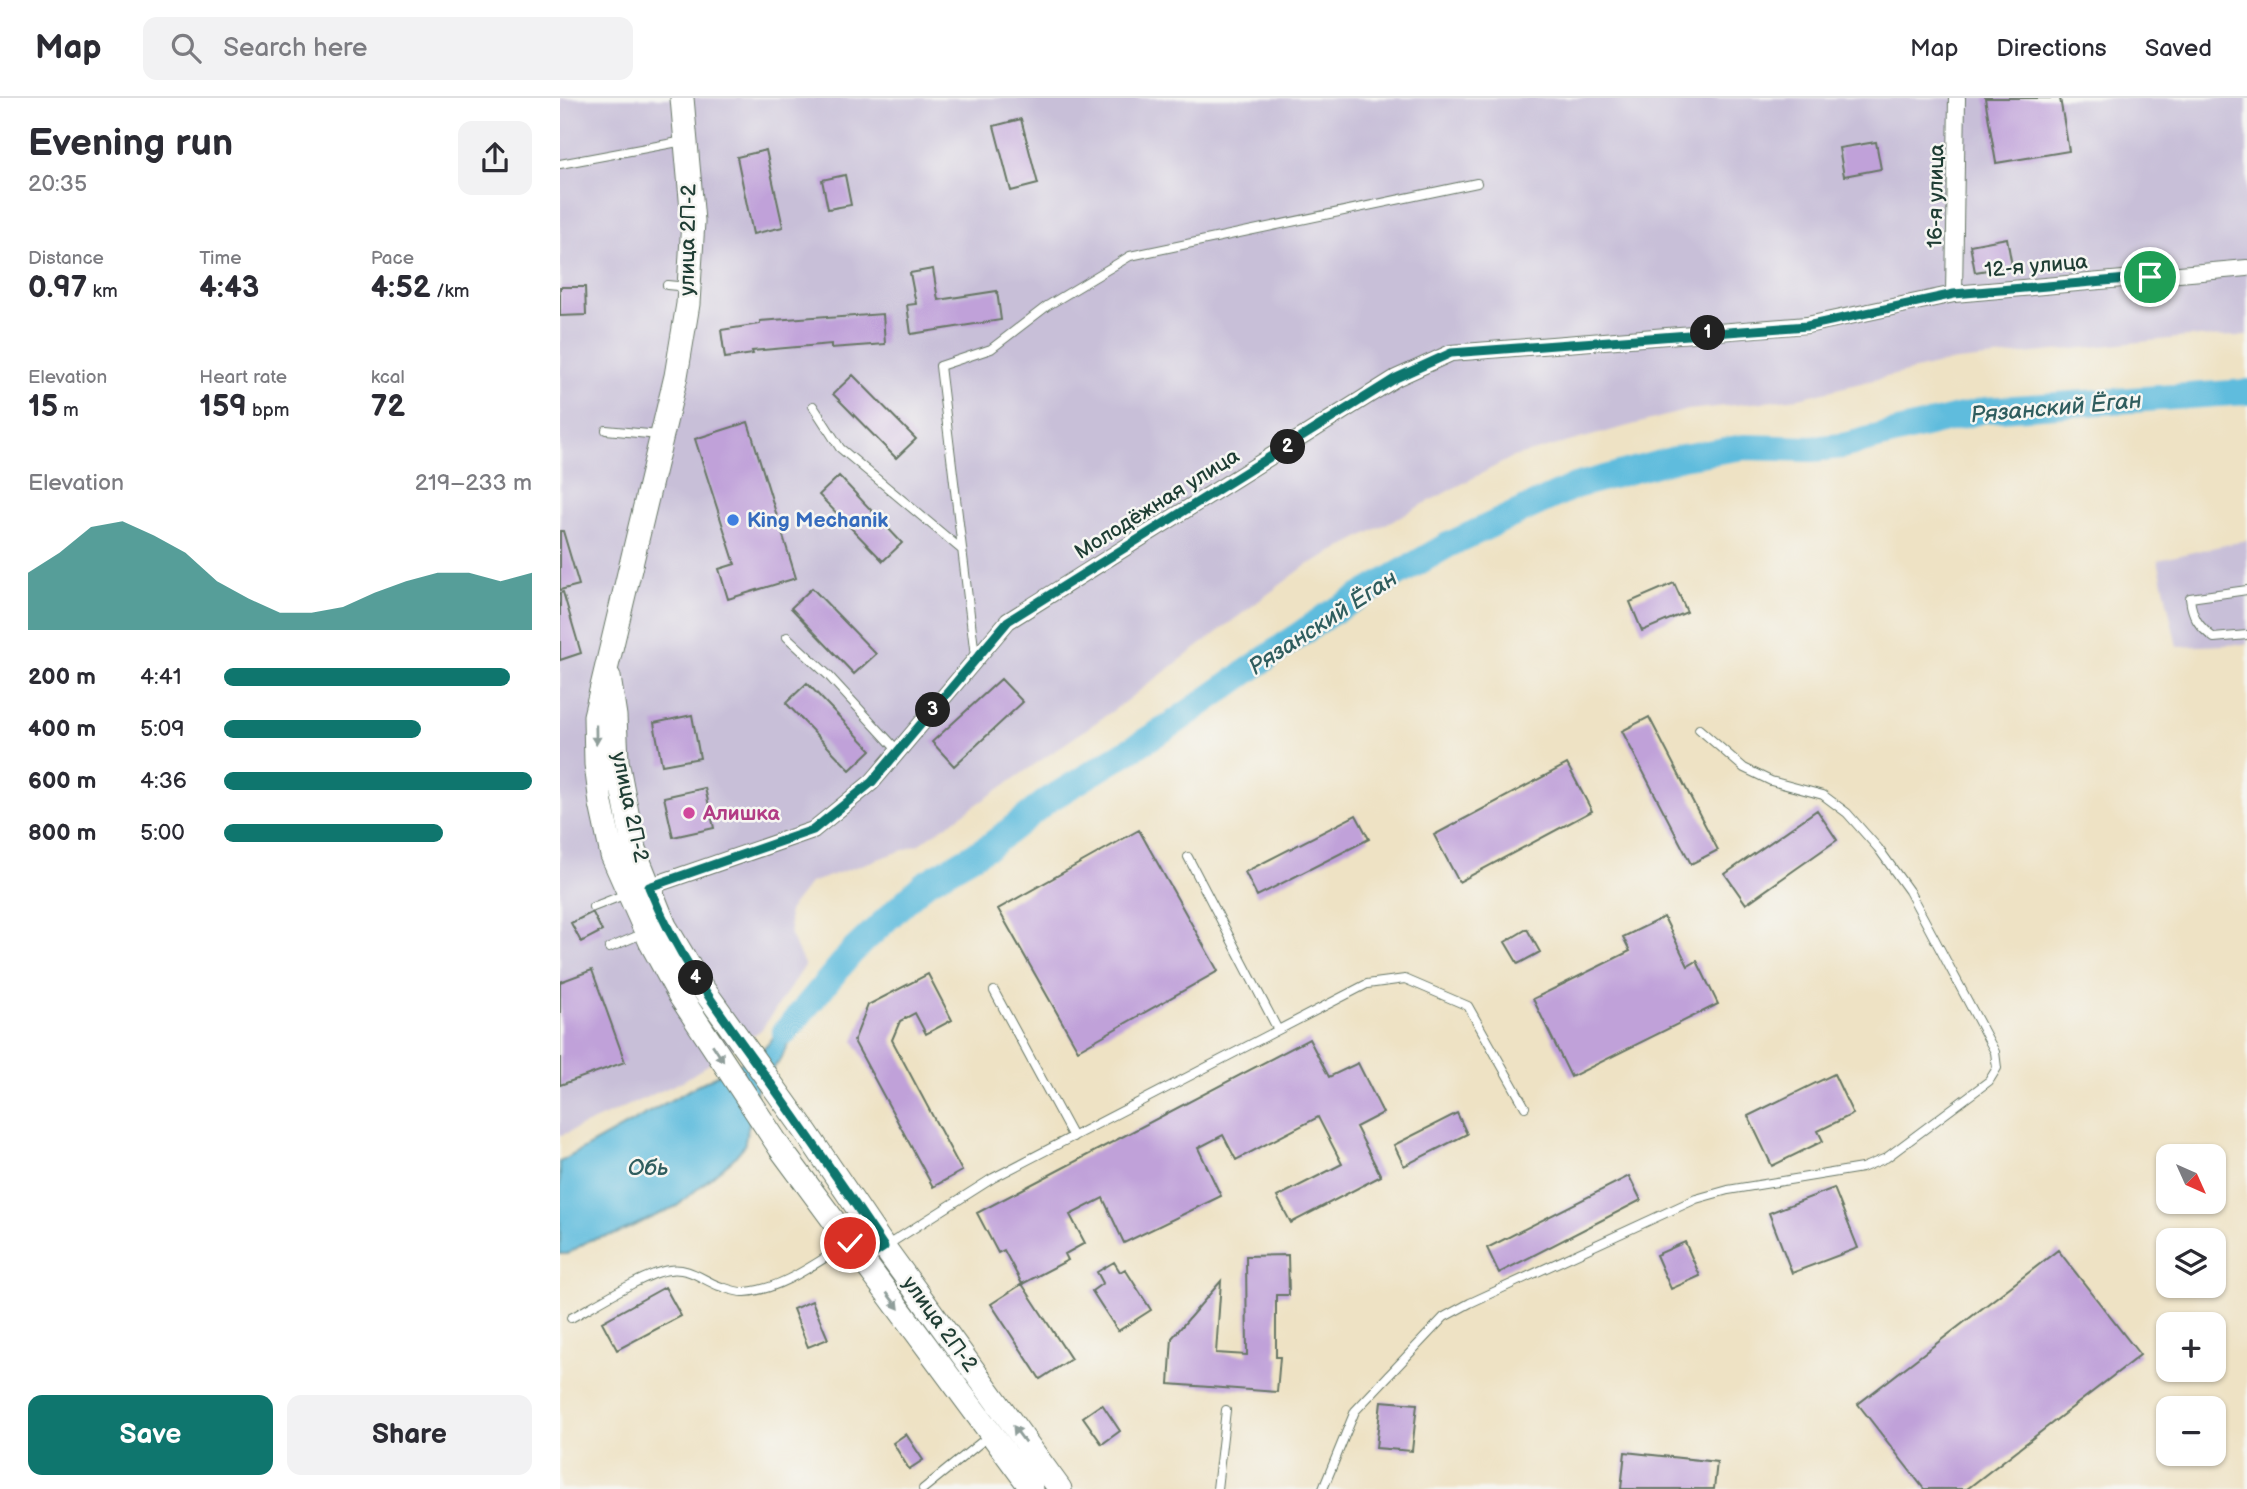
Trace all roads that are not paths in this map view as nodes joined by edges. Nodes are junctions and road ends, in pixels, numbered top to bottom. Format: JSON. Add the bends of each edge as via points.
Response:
{"nodes":[{"id":1,"x":681,"y":98,"type":"edge"},
{"id":2,"x":1957,"y":98,"type":"edge"},
{"id":3,"x":687,"y":141,"type":"junction"},
{"id":4,"x":560,"y":164,"type":"edge"},
{"id":5,"x":1477,"y":183,"type":"dead end"},
{"id":6,"x":2247,"y":268,"type":"edge"},
{"id":7,"x":1954,"y":294,"type":"junction"},
{"id":8,"x":813,"y":406,"type":"dead end"},
{"id":9,"x":606,"y":430,"type":"dead end"},
{"id":10,"x":663,"y":435,"type":"junction"},
{"id":11,"x":962,"y":550,"type":"junction"},
{"id":12,"x":2247,"y":590,"type":"edge"},
{"id":13,"x":2247,"y":635,"type":"edge"},
{"id":14,"x":787,"y":637,"type":"dead end"},
{"id":15,"x":976,"y":659,"type":"junction"},
{"id":16,"x":1699,"y":729,"type":"dead end"},
{"id":17,"x":898,"y":751,"type":"junction"},
{"id":18,"x":1188,"y":857,"type":"dead end"},
{"id":19,"x":639,"y":890,"type":"junction"},
{"id":20,"x":593,"y":907,"type":"dead end"},
{"id":21,"x":646,"y":932,"type":"junction"},
{"id":22,"x":609,"y":948,"type":"dead end"},
{"id":23,"x":690,"y":991,"type":"junction"},
{"id":24,"x":993,"y":991,"type":"dead end"},
{"id":25,"x":1278,"y":1030,"type":"junction"},
{"id":26,"x":1525,"y":1107,"type":"dead end"},
{"id":27,"x":1073,"y":1137,"type":"junction"},
{"id":28,"x":884,"y":1247,"type":"junction"},
{"id":29,"x":857,"y":1252,"type":"junction"},
{"id":30,"x":571,"y":1318,"type":"dead end"},
{"id":31,"x":1226,"y":1410,"type":"dead end"},
{"id":32,"x":990,"y":1435,"type":"junction"},
{"id":33,"x":923,"y":1489,"type":"edge"},
{"id":34,"x":1032,"y":1489,"type":"edge"},
{"id":35,"x":1060,"y":1489,"type":"edge"},
{"id":36,"x":1217,"y":1489,"type":"edge"},
{"id":37,"x":1323,"y":1489,"type":"edge"}],
"edges":[{"from":1,"to":3,"type":"main road","name":"улица 2П-2"},
{"from":2,"to":7,"type":"street","name":"16-я улица"},
{"from":3,"to":4,"type":"lane"},
{"from":3,"to":10,"type":"main road","name":"улица 2П-2","via":[[693,222],[678,286],[676,376]]},
{"from":5,"to":11,"type":"lane","via":[[1130,256],[1047,306],[991,349],[940,366]]},
{"from":6,"to":7,"type":"street","name":"12-я улица"},
{"from":7,"to":15,"type":"street","name":"Молодёжная улица","via":[[1807,326],[1451,353],[1396,378],[1008,621]]},
{"from":8,"to":11,"type":"lane","via":[[840,449]]},
{"from":9,"to":10,"type":"lane"},
{"from":10,"to":19,"type":"main road","name":"улица 2П-2","via":[[596,716],[596,764],[612,855]]},
{"from":11,"to":15,"type":"lane"},
{"from":12,"to":13,"type":"lane","via":[[2190,598],[2191,613],[2214,638]]},
{"from":14,"to":17,"type":"lane"},
{"from":15,"to":17,"type":"street","name":"Молодёжная улица"},
{"from":16,"to":37,"type":"lane","via":[[1744,768],[1771,781],[1823,795],[1847,813],[1878,848],[1909,891],[1995,1052],[1997,1068],[1989,1081],[1886,1158],[1862,1168],[1696,1199],[1444,1317],[1355,1411]]},
{"from":17,"to":19,"type":"street","name":"Молодёжная улица","via":[[872,782],[813,830]]},
{"from":18,"to":25,"type":"lane"},
{"from":19,"to":20,"type":"lane"},
{"from":19,"to":21,"type":"main road","name":"улица 2П-2"},
{"from":19,"to":23,"type":"main road","name":"улица 2П-2","via":[[665,926]]},
{"from":21,"to":22,"type":"lane"},
{"from":21,"to":23,"type":"main road","name":"улица 2П-2"},
{"from":23,"to":28,"type":"main road","name":"улица 2П-2","via":[[806,1132]]},
{"from":23,"to":29,"type":"main road","name":"улица 2П-2","one_way":true,"via":[[780,1148]]},
{"from":24,"to":27,"type":"lane"},
{"from":25,"to":26,"type":"lane","via":[[1367,984],[1405,979],[1468,1006]]},
{"from":25,"to":27,"type":"lane"},
{"from":27,"to":28,"type":"lane","via":[[993,1178]]},
{"from":28,"to":29,"type":"lane"},
{"from":35,"to":28,"type":"main road","name":"улица 2П-2","one_way":true},
{"from":29,"to":30,"type":"lane","via":[[743,1293],[687,1270],[667,1270]]},
{"from":29,"to":32,"type":"main road","name":"улица 2П-2","one_way":true},
{"from":31,"to":36,"type":"lane"},
{"from":32,"to":33,"type":"lane"},
{"from":32,"to":34,"type":"main road","name":"улица 2П-2"}]}
